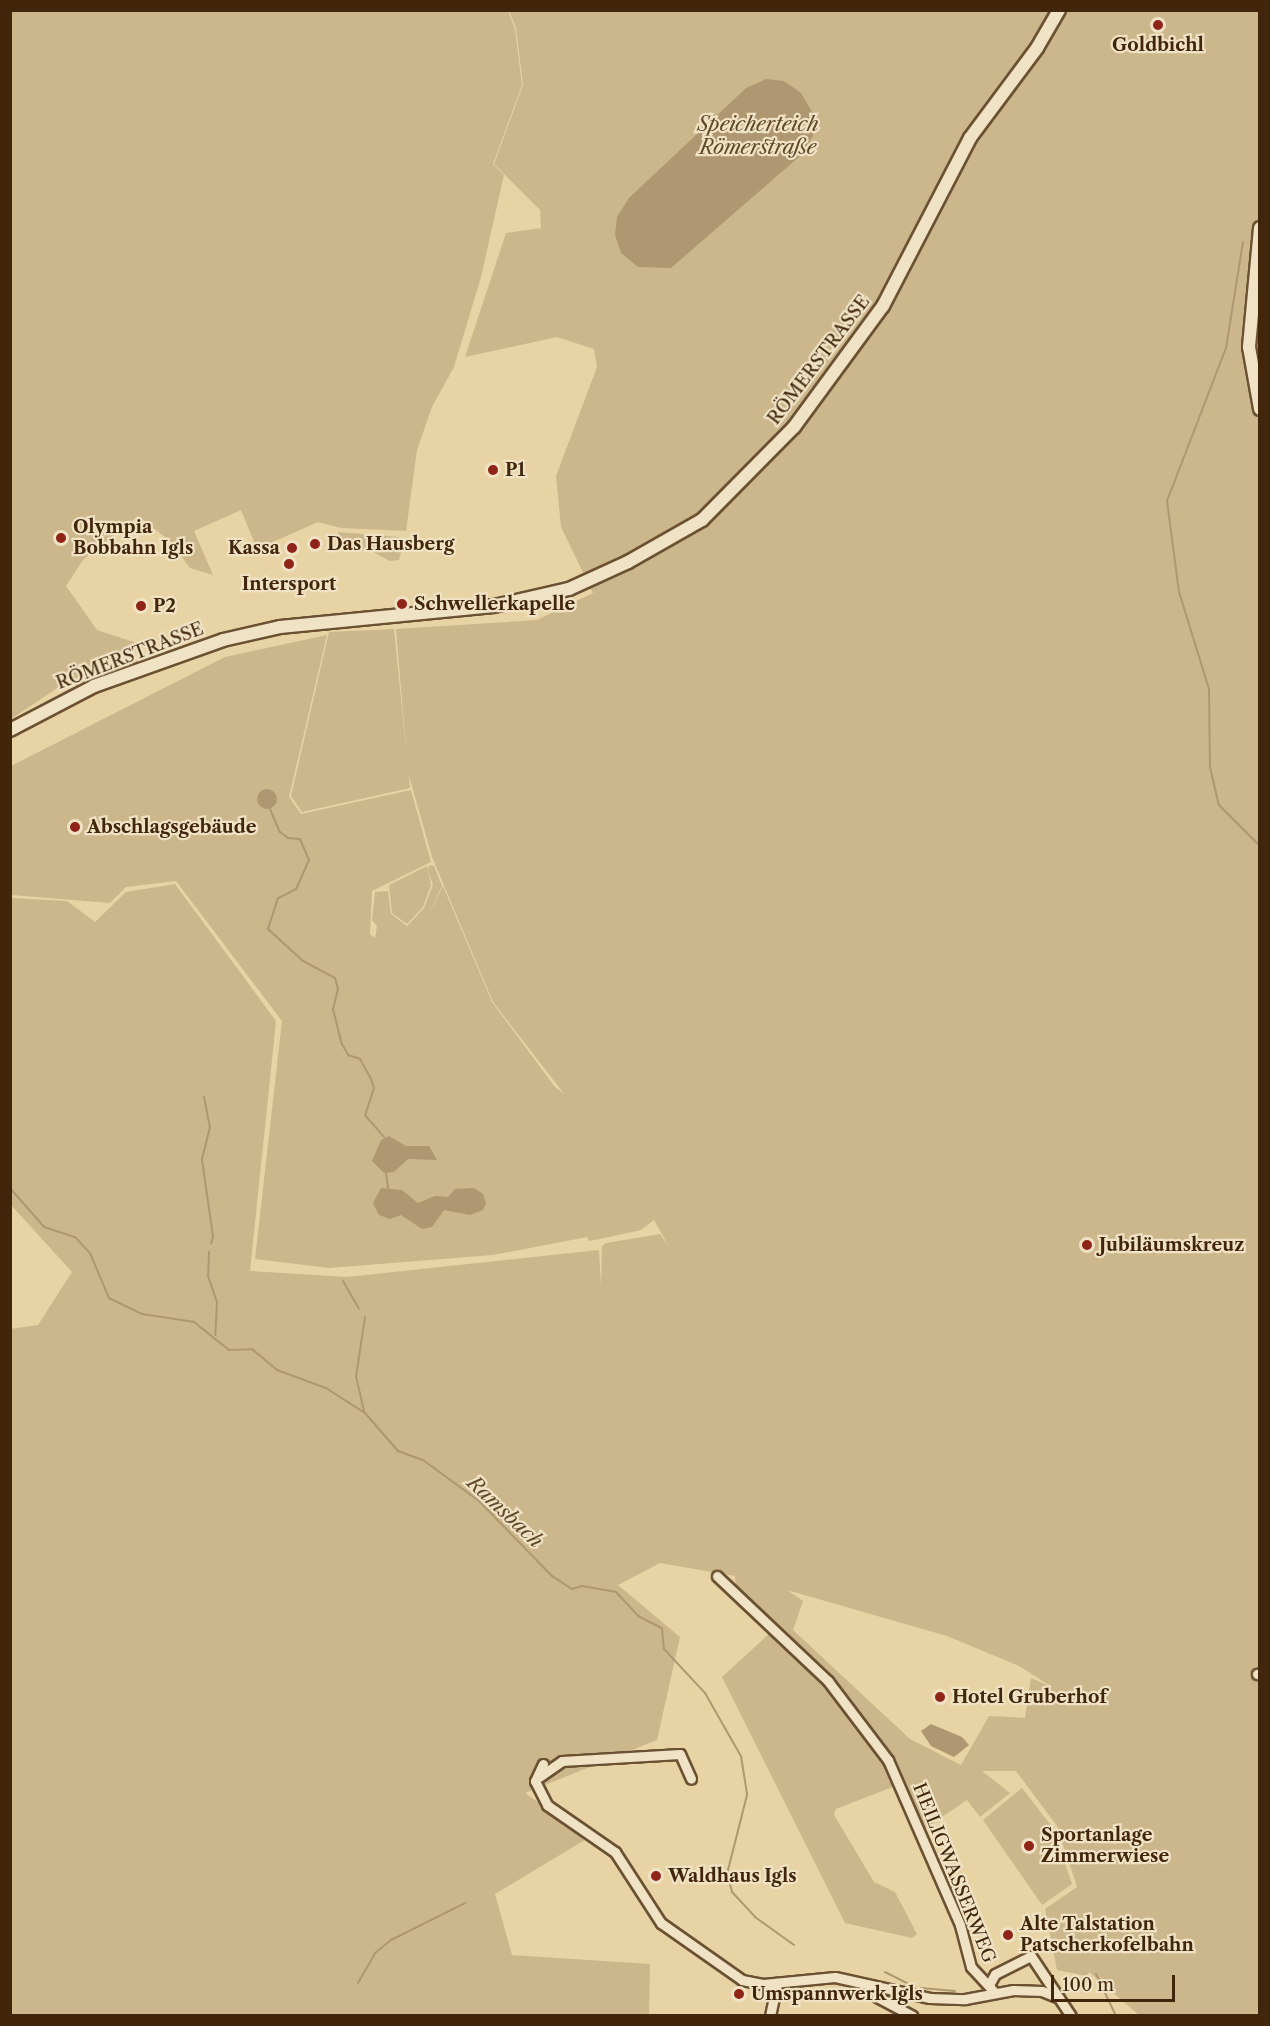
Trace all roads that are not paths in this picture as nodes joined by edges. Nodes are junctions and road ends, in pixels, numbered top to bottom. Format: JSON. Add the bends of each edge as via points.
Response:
{"nodes":[{"id":1,"x":1059,"y":10,"type":"edge"},
{"id":2,"x":1260,"y":228,"type":"edge"},
{"id":3,"x":1260,"y":409,"type":"edge"},
{"id":4,"x":10,"y":730,"type":"edge"},
{"id":5,"x":717,"y":1576,"type":"dead end"},
{"id":6,"x":543,"y":1764,"type":"dead end"},
{"id":7,"x":691,"y":1779,"type":"dead end"},
{"id":8,"x":535,"y":1781,"type":"junction"},
{"id":9,"x":777,"y":1983,"type":"junction"},
{"id":10,"x":990,"y":1983,"type":"junction"},
{"id":11,"x":874,"y":1986,"type":"junction"},
{"id":12,"x":995,"y":1993,"type":"junction"},
{"id":13,"x":1059,"y":1998,"type":"junction"},
{"id":14,"x":770,"y":2016,"type":"edge"},
{"id":15,"x":912,"y":2016,"type":"edge"},
{"id":16,"x":1071,"y":2016,"type":"edge"}],
"edges":[{"from":1,"to":4,"type":"main road","name":"RÖMERSTRASSE","via":[[1037,48],[970,138],[883,306],[794,427],[702,520],[628,562],[569,589],[494,606],[280,627],[223,640],[94,686]]},
{"from":2,"to":3,"type":"main road","via":[[1249,339],[1250,372]]},
{"from":5,"to":10,"type":"street","name":"HEILIGWASSERWEG","via":[[828,1681],[888,1760],[960,1926],[971,1967]]},
{"from":6,"to":8,"type":"street"},
{"from":7,"to":8,"type":"street","via":[[680,1754],[562,1761],[551,1765]]},
{"from":8,"to":9,"type":"street","via":[[547,1805],[615,1851],[649,1908],[666,1927],[742,1980]]},
{"from":9,"to":11,"type":"street","via":[[835,1977]]},
{"from":9,"to":14,"type":"street"},
{"from":10,"to":12,"type":"street","name":"HEILIGWASSERWEG"},
{"from":10,"to":13,"type":"street","via":[[995,1974],[1031,1956]]},
{"from":11,"to":12,"type":"street","via":[[937,1999]]},
{"from":11,"to":15,"type":"street","via":[[877,1997]]},
{"from":12,"to":13,"type":"street","via":[[1042,1992]]},
{"from":13,"to":16,"type":"street"}]}
